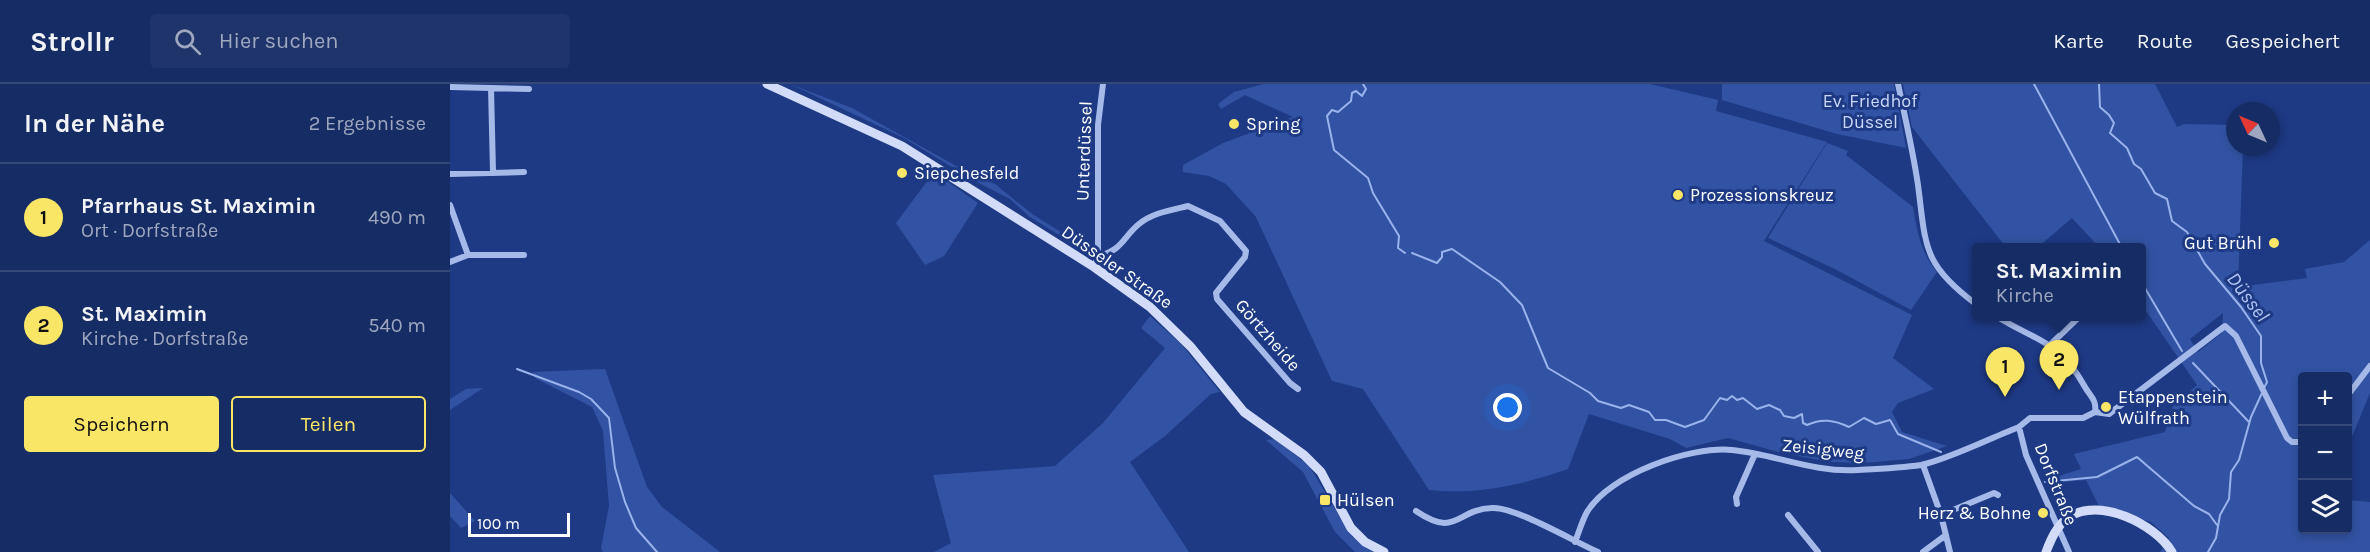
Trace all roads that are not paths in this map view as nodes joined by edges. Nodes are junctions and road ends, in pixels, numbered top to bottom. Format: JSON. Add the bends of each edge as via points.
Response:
{"nodes":[{"id":1,"x":767,"y":84,"type":"edge"},
{"id":2,"x":1103,"y":84,"type":"edge"},
{"id":3,"x":1898,"y":84,"type":"edge"},
{"id":4,"x":450,"y":87,"type":"edge"},
{"id":5,"x":491,"y":88,"type":"junction"},
{"id":6,"x":529,"y":89,"type":"dead end"},
{"id":7,"x":493,"y":172,"type":"junction"},
{"id":8,"x":524,"y":172,"type":"dead end"},
{"id":9,"x":450,"y":174,"type":"edge"},
{"id":10,"x":450,"y":205,"type":"edge"},
{"id":11,"x":468,"y":255,"type":"junction"},
{"id":12,"x":524,"y":255,"type":"dead end"},
{"id":13,"x":1098,"y":256,"type":"junction"},
{"id":14,"x":450,"y":262,"type":"edge"},
{"id":15,"x":1094,"y":267,"type":"junction"},
{"id":16,"x":1972,"y":300,"type":"edge"},
{"id":17,"x":2005,"y":321,"type":"edge"},
{"id":18,"x":2066,"y":321,"type":"edge"},
{"id":19,"x":2074,"y":321,"type":"edge"},
{"id":20,"x":2069,"y":325,"type":"junction"},
{"id":21,"x":2050,"y":345,"type":"junction"},
{"id":22,"x":2370,"y":366,"type":"edge"},
{"id":23,"x":1298,"y":389,"type":"dead end"},
{"id":24,"x":2352,"y":390,"type":"edge"},
{"id":25,"x":2095,"y":412,"type":"junction"},
{"id":26,"x":2019,"y":427,"type":"junction"},
{"id":27,"x":2298,"y":442,"type":"edge"},
{"id":28,"x":1755,"y":454,"type":"junction"},
{"id":29,"x":1923,"y":465,"type":"junction"},
{"id":30,"x":1998,"y":495,"type":"dead end"},
{"id":31,"x":1737,"y":504,"type":"dead end"},
{"id":32,"x":1416,"y":511,"type":"dead end"},
{"id":33,"x":1941,"y":514,"type":"junction"},
{"id":34,"x":1788,"y":515,"type":"dead end"},
{"id":35,"x":2057,"y":529,"type":"junction"},
{"id":36,"x":1946,"y":535,"type":"junction"},
{"id":37,"x":1575,"y":542,"type":"junction"},
{"id":38,"x":1384,"y":552,"type":"edge"},
{"id":39,"x":1598,"y":552,"type":"edge"},
{"id":40,"x":1818,"y":552,"type":"edge"},
{"id":41,"x":1923,"y":552,"type":"edge"},
{"id":42,"x":1950,"y":552,"type":"edge"},
{"id":43,"x":2046,"y":552,"type":"edge"},
{"id":44,"x":2069,"y":552,"type":"edge"},
{"id":45,"x":2172,"y":552,"type":"edge"}],
"edges":[{"from":1,"to":15,"type":"main road","name":"Düsseler Straße","via":[[902,146]]},
{"from":2,"to":13,"type":"street","name":"Unterdüssel","via":[[1098,125]]},
{"from":3,"to":16,"type":"street","via":[[1928,251],[1948,281]]},
{"from":4,"to":5,"type":"street"},
{"from":5,"to":6,"type":"street"},
{"from":5,"to":7,"type":"street"},
{"from":7,"to":8,"type":"street"},
{"from":7,"to":9,"type":"street"},
{"from":10,"to":11,"type":"street"},
{"from":11,"to":12,"type":"street"},
{"from":11,"to":14,"type":"street"},
{"from":13,"to":15,"type":"street"},
{"from":13,"to":23,"type":"street","name":"Görtzheide","via":[[1118,248],[1138,225],[1158,213],[1188,206],[1220,221],[1246,251],[1215,293],[1217,299]]},
{"from":15,"to":38,"type":"main road","name":"Düsseler Straße","via":[[1169,324],[1244,412],[1304,455],[1327,482],[1351,528],[1365,542]]},
{"from":17,"to":21,"type":"street"},
{"from":18,"to":20,"type":"street"},
{"from":19,"to":20,"type":"street"},
{"from":20,"to":21,"type":"street"},
{"from":21,"to":25,"type":"street","via":[[2081,376],[2094,398]]},
{"from":22,"to":24,"type":"street"},
{"from":25,"to":26,"type":"street","name":"Dorfstraße","via":[[2083,418],[2031,418]]},
{"from":25,"to":27,"type":"street","name":"Dorfstraße","via":[[2109,414],[2225,326],[2236,336],[2287,438]]},
{"from":26,"to":29,"type":"street","name":"Dorfstraße"},
{"from":26,"to":35,"type":"street","name":"Dorfstraße","via":[[2026,456]]},
{"from":28,"to":29,"type":"street","name":"Zeisigweg","via":[[1797,465],[1855,471]]},
{"from":28,"to":31,"type":"street","name":"Zeisigweg","via":[[1736,497]]},
{"from":28,"to":37,"type":"street","name":"Zeisigweg","via":[[1710,449],[1645,467],[1605,493],[1588,512]]},
{"from":29,"to":33,"type":"street"},
{"from":30,"to":33,"type":"street","via":[[1994,493]]},
{"from":32,"to":37,"type":"street","via":[[1444,524],[1459,521],[1474,511],[1505,509]]},
{"from":33,"to":36,"type":"street"},
{"from":34,"to":40,"type":"street"},
{"from":35,"to":43,"type":"main road"},
{"from":35,"to":44,"type":"street","name":"Dorfstraße"},
{"from":35,"to":45,"type":"main road","via":[[2078,513],[2103,511],[2146,525]]},
{"from":36,"to":41,"type":"street"},
{"from":36,"to":42,"type":"street"},
{"from":37,"to":39,"type":"street"}]}
